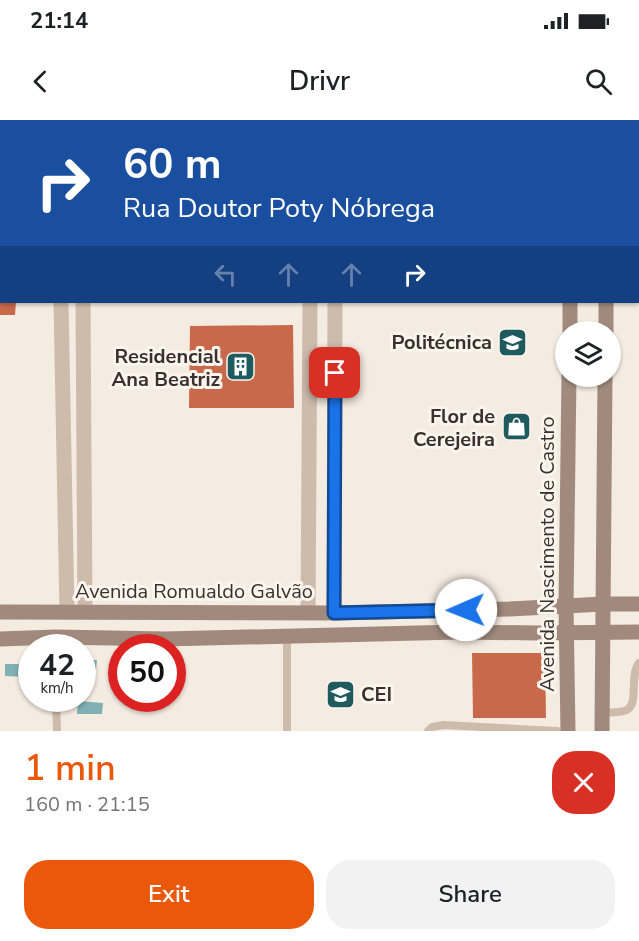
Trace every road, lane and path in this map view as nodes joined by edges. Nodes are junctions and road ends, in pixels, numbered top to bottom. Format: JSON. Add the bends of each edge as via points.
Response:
{"nodes":[{"id":1,"x":61,"y":303,"type":"edge"},
{"id":2,"x":83,"y":303,"type":"edge"},
{"id":3,"x":310,"y":303,"type":"edge"},
{"id":4,"x":335,"y":303,"type":"edge"},
{"id":5,"x":570,"y":303,"type":"edge"},
{"id":6,"x":606,"y":303,"type":"edge"},
{"id":7,"x":570,"y":321,"type":"edge"},
{"id":8,"x":606,"y":321,"type":"edge"},
{"id":9,"x":569,"y":387,"type":"edge"},
{"id":10,"x":605,"y":387,"type":"edge"},
{"id":11,"x":603,"y":604,"type":"junction"},
{"id":12,"x":639,"y":604,"type":"edge"},
{"id":13,"x":566,"y":606,"type":"junction"},
{"id":14,"x":0,"y":612,"type":"edge"},
{"id":15,"x":67,"y":612,"type":"junction"},
{"id":16,"x":85,"y":612,"type":"junction"},
{"id":17,"x":308,"y":612,"type":"junction"},
{"id":18,"x":334,"y":613,"type":"junction"},
{"id":19,"x":567,"y":632,"type":"junction"},
{"id":20,"x":603,"y":632,"type":"junction"},
{"id":21,"x":639,"y":632,"type":"edge"},
{"id":22,"x":287,"y":636,"type":"junction"},
{"id":23,"x":0,"y":639,"type":"edge"},
{"id":24,"x":18,"y":640,"type":"edge"},
{"id":25,"x":96,"y":642,"type":"edge"},
{"id":26,"x":639,"y":663,"type":"edge"},
{"id":27,"x":56,"y":712,"type":"edge"},
{"id":28,"x":603,"y":712,"type":"junction"},
{"id":29,"x":57,"y":731,"type":"edge"},
{"id":30,"x":287,"y":731,"type":"edge"},
{"id":31,"x":428,"y":731,"type":"edge"},
{"id":32,"x":557,"y":731,"type":"edge"},
{"id":33,"x":568,"y":731,"type":"edge"},
{"id":34,"x":602,"y":731,"type":"edge"}],
"edges":[{"from":1,"to":15,"type":"street"},
{"from":2,"to":16,"type":"street"},
{"from":3,"to":17,"type":"street"},
{"from":4,"to":18,"type":"street"},
{"from":5,"to":7,"type":"main road"},
{"from":6,"to":8,"type":"main road"},
{"from":9,"to":13,"type":"main road","name":"Avenida Nascimento de Castro"},
{"from":10,"to":11,"type":"main road"},
{"from":11,"to":12,"type":"main road","name":"Avenida Romualdo Galvão"},
{"from":11,"to":13,"type":"main road","name":"Avenida Romualdo Galvão"},
{"from":11,"to":20,"type":"main road"},
{"from":13,"to":18,"type":"main road","name":"Avenida Romualdo Galvão"},
{"from":13,"to":19,"type":"main road","name":"Avenida Nascimento de Castro"},
{"from":14,"to":15,"type":"main road","name":"Avenida Romualdo Galvão"},
{"from":15,"to":16,"type":"main road","name":"Avenida Romualdo Galvão"},
{"from":16,"to":17,"type":"main road","name":"Avenida Romualdo Galvão"},
{"from":17,"to":18,"type":"main road","name":"Avenida Romualdo Galvão"},
{"from":19,"to":20,"type":"main road"},
{"from":19,"to":22,"type":"main road"},
{"from":19,"to":33,"type":"main road","name":"Avenida Nascimento de Castro"},
{"from":20,"to":21,"type":"main road"},
{"from":20,"to":28,"type":"main road"},
{"from":22,"to":25,"type":"main road"},
{"from":22,"to":30,"type":"lane"},
{"from":23,"to":24,"type":"main road"},
{"from":26,"to":28,"type":"lane","via":[[634,672],[631,708]]},
{"from":27,"to":29,"type":"lane"},
{"from":28,"to":34,"type":"main road"},
{"from":31,"to":32,"type":"lane","via":[[444,725]]}]}
